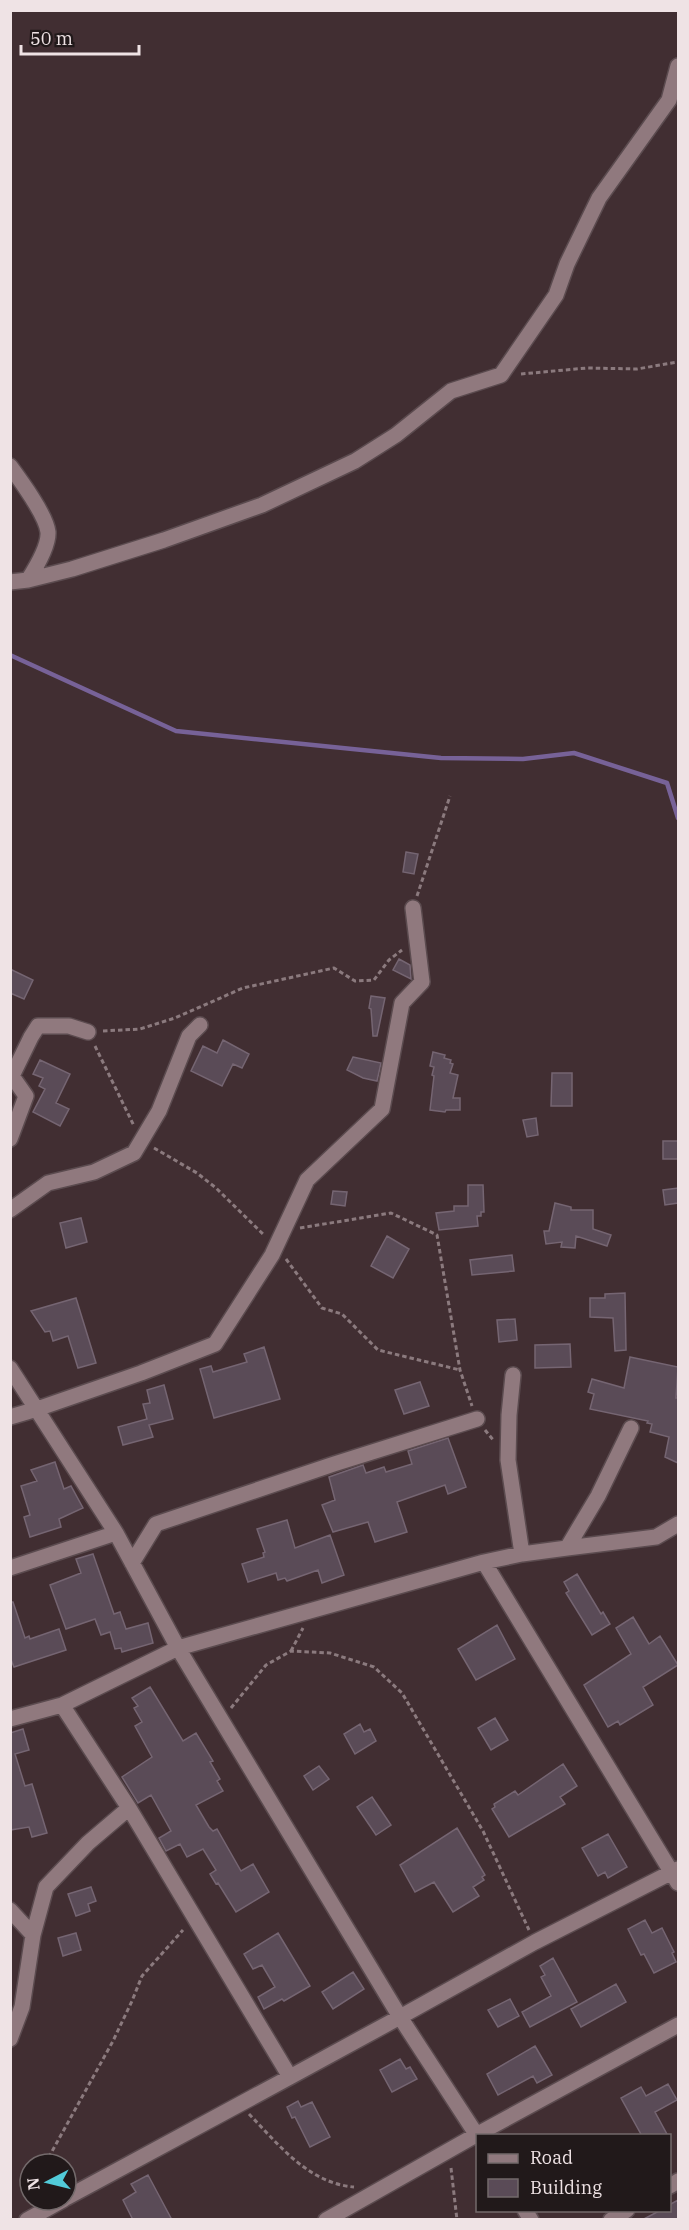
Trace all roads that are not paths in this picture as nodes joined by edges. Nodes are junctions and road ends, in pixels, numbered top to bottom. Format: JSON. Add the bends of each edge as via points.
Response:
{"nodes":[{"id":1,"x":678,"y":66,"type":"edge"},
{"id":2,"x":10,"y":466,"type":"edge"},
{"id":3,"x":28,"y":580,"type":"junction"},
{"id":4,"x":10,"y":582,"type":"edge"},
{"id":5,"x":413,"y":908,"type":"road end"},
{"id":6,"x":200,"y":1025,"type":"dead end"},
{"id":7,"x":88,"y":1032,"type":"road end"},
{"id":8,"x":10,"y":1139,"type":"edge"},
{"id":9,"x":10,"y":1210,"type":"edge"},
{"id":10,"x":10,"y":1368,"type":"edge"},
{"id":11,"x":513,"y":1375,"type":"dead end"},
{"id":12,"x":37,"y":1409,"type":"junction"},
{"id":13,"x":10,"y":1417,"type":"edge"},
{"id":14,"x":477,"y":1419,"type":"road end"},
{"id":15,"x":631,"y":1428,"type":"dead end"},
{"id":16,"x":678,"y":1524,"type":"edge"},
{"id":17,"x":116,"y":1533,"type":"junction"},
{"id":18,"x":567,"y":1548,"type":"junction"},
{"id":19,"x":522,"y":1554,"type":"junction"},
{"id":20,"x":484,"y":1562,"type":"junction"},
{"id":21,"x":132,"y":1563,"type":"junction"},
{"id":22,"x":10,"y":1568,"type":"edge"},
{"id":23,"x":178,"y":1648,"type":"junction"},
{"id":24,"x":62,"y":1705,"type":"junction"},
{"id":25,"x":10,"y":1719,"type":"edge"},
{"id":26,"x":129,"y":1808,"type":"junction"},
{"id":27,"x":676,"y":1875,"type":"edge"},
{"id":28,"x":10,"y":1910,"type":"edge"},
{"id":29,"x":33,"y":1935,"type":"junction"},
{"id":30,"x":400,"y":2017,"type":"junction"},
{"id":31,"x":678,"y":2025,"type":"edge"},
{"id":32,"x":10,"y":2039,"type":"edge"},
{"id":33,"x":290,"y":2077,"type":"junction"},
{"id":34,"x":476,"y":2134,"type":"edge"},
{"id":35,"x":481,"y":2134,"type":"edge"},
{"id":36,"x":476,"y":2136,"type":"edge"},
{"id":37,"x":78,"y":2191,"type":"edge"},
{"id":38,"x":41,"y":2212,"type":"edge"},
{"id":39,"x":625,"y":2212,"type":"edge"},
{"id":40,"x":27,"y":2220,"type":"edge"},
{"id":41,"x":326,"y":2220,"type":"edge"},
{"id":42,"x":611,"y":2220,"type":"edge"}],
"edges":[{"from":1,"to":3,"type":"street","via":[[669,100],[599,198],[556,296],[501,375],[452,391],[355,461],[262,505],[164,540]]},
{"from":2,"to":3,"type":"street","via":[[36,504],[48,532]]},
{"from":3,"to":4,"type":"street"},
{"from":5,"to":12,"type":"street","via":[[422,982],[402,1003],[382,1109],[307,1180],[279,1241],[215,1344]]},
{"from":6,"to":9,"type":"street","via":[[189,1036],[159,1111],[134,1153],[94,1172],[48,1183]]},
{"from":7,"to":8,"type":"street","via":[[69,1026],[38,1026],[12,1076],[26,1095]]},
{"from":10,"to":12,"type":"street"},
{"from":11,"to":19,"type":"street","via":[[508,1460]]},
{"from":12,"to":13,"type":"street"},
{"from":12,"to":17,"type":"street"},
{"from":14,"to":21,"type":"street","via":[[156,1524]]},
{"from":15,"to":18,"type":"street"},
{"from":16,"to":18,"type":"street","via":[[656,1537]]},
{"from":17,"to":21,"type":"street"},
{"from":17,"to":22,"type":"street"},
{"from":18,"to":19,"type":"street"},
{"from":19,"to":20,"type":"street"},
{"from":20,"to":23,"type":"street"},
{"from":20,"to":27,"type":"street"},
{"from":21,"to":23,"type":"street"},
{"from":23,"to":24,"type":"street"},
{"from":23,"to":30,"type":"street"},
{"from":24,"to":25,"type":"street"},
{"from":24,"to":26,"type":"street"},
{"from":26,"to":29,"type":"street","via":[[46,1887]]},
{"from":26,"to":33,"type":"street"},
{"from":27,"to":30,"type":"street","via":[[535,1942]]},
{"from":28,"to":29,"type":"street"},
{"from":29,"to":32,"type":"street","via":[[22,2007]]},
{"from":30,"to":33,"type":"street"},
{"from":30,"to":34,"type":"street"},
{"from":31,"to":35,"type":"street"},
{"from":33,"to":37,"type":"street"},
{"from":36,"to":41,"type":"street"},
{"from":38,"to":40,"type":"street"},
{"from":39,"to":42,"type":"street"}]}
